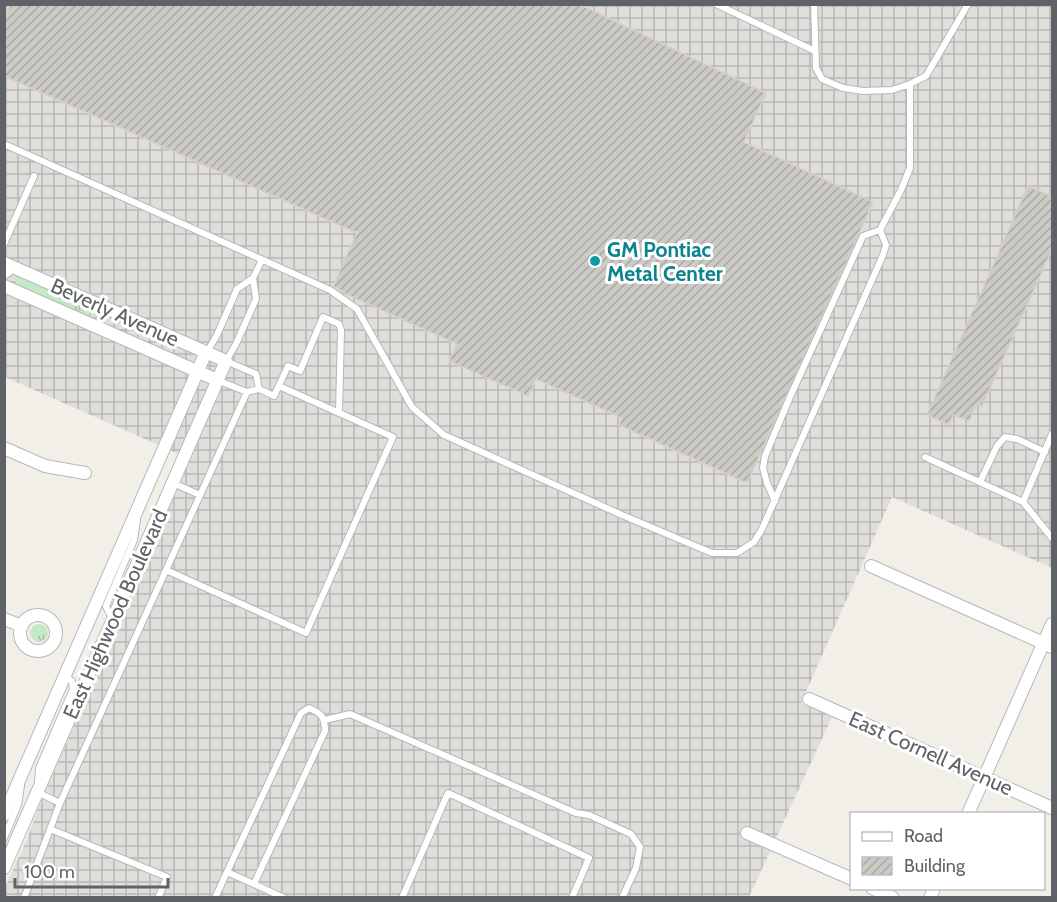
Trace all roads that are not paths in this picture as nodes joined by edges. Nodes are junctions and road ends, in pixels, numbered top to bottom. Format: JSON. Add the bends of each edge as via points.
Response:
{"nodes":[{"id":1,"x":716,"y":4,"type":"edge"},
{"id":2,"x":814,"y":4,"type":"edge"},
{"id":3,"x":968,"y":4,"type":"edge"},
{"id":4,"x":815,"y":51,"type":"junction"},
{"id":5,"x":910,"y":84,"type":"junction"},
{"id":6,"x":4,"y":144,"type":"edge"},
{"id":7,"x":34,"y":176,"type":"dead end"},
{"id":8,"x":880,"y":230,"type":"junction"},
{"id":9,"x":4,"y":244,"type":"edge"},
{"id":10,"x":262,"y":260,"type":"junction"},
{"id":11,"x":7,"y":269,"type":"edge"},
{"id":12,"x":253,"y":278,"type":"junction"},
{"id":13,"x":4,"y":286,"type":"edge"},
{"id":14,"x":206,"y":352,"type":"junction"},
{"id":15,"x":226,"y":361,"type":"junction"},
{"id":16,"x":198,"y":372,"type":"junction"},
{"id":17,"x":217,"y":380,"type":"junction"},
{"id":18,"x":279,"y":386,"type":"junction"},
{"id":19,"x":259,"y":389,"type":"junction"},
{"id":20,"x":247,"y":392,"type":"junction"},
{"id":21,"x":339,"y":413,"type":"junction"},
{"id":22,"x":1053,"y":434,"type":"edge"},
{"id":23,"x":4,"y":448,"type":"edge"},
{"id":24,"x":1045,"y":452,"type":"junction"},
{"id":25,"x":925,"y":457,"type":"dead end"},
{"id":26,"x":86,"y":473,"type":"dead end"},
{"id":27,"x":980,"y":482,"type":"junction"},
{"id":28,"x":172,"y":483,"type":"junction"},
{"id":29,"x":200,"y":495,"type":"junction"},
{"id":30,"x":775,"y":501,"type":"junction"},
{"id":31,"x":1023,"y":502,"type":"junction"},
{"id":32,"x":140,"y":505,"type":"junction"},
{"id":33,"x":1053,"y":537,"type":"edge"},
{"id":34,"x":871,"y":566,"type":"dead end"},
{"id":35,"x":166,"y":570,"type":"junction"},
{"id":36,"x":115,"y":615,"type":"junction"},
{"id":37,"x":4,"y":619,"type":"edge"},
{"id":38,"x":1053,"y":624,"type":"edge"},
{"id":39,"x":22,"y":627,"type":"dead end"},
{"id":40,"x":1048,"y":645,"type":"edge"},
{"id":41,"x":65,"y":677,"type":"junction"},
{"id":42,"x":809,"y":699,"type":"dead end"},
{"id":43,"x":325,"y":720,"type":"junction"},
{"id":44,"x":23,"y":773,"type":"junction"},
{"id":45,"x":984,"y":777,"type":"junction"},
{"id":46,"x":37,"y":793,"type":"junction"},
{"id":47,"x":60,"y":803,"type":"junction"},
{"id":48,"x":1053,"y":808,"type":"edge"},
{"id":49,"x":968,"y":812,"type":"edge"},
{"id":50,"x":4,"y":815,"type":"edge"},
{"id":51,"x":50,"y":829,"type":"junction"},
{"id":52,"x":747,"y":832,"type":"dead end"},
{"id":53,"x":4,"y":838,"type":"edge"},
{"id":54,"x":4,"y":868,"type":"edge"},
{"id":55,"x":227,"y":872,"type":"junction"},
{"id":56,"x":850,"y":878,"type":"edge"},
{"id":57,"x":254,"y":884,"type":"junction"},
{"id":58,"x":876,"y":890,"type":"edge"},
{"id":59,"x":24,"y":897,"type":"edge"},
{"id":60,"x":158,"y":897,"type":"edge"},
{"id":61,"x":215,"y":897,"type":"edge"},
{"id":62,"x":284,"y":897,"type":"edge"},
{"id":63,"x":402,"y":897,"type":"edge"},
{"id":64,"x":572,"y":897,"type":"edge"},
{"id":65,"x":622,"y":897,"type":"edge"},
{"id":66,"x":892,"y":897,"type":"edge"}],
"edges":[{"from":1,"to":4,"type":"lane"},
{"from":2,"to":4,"type":"lane"},
{"from":3,"to":5,"type":"lane","via":[[926,76]]},
{"from":4,"to":5,"type":"lane","via":[[816,68],[822,79],[843,88],[892,90]]},
{"from":5,"to":8,"type":"lane","via":[[910,168]]},
{"from":6,"to":10,"type":"lane"},
{"from":7,"to":9,"type":"lane"},
{"from":8,"to":30,"type":"lane","via":[[886,245],[883,255]]},
{"from":8,"to":30,"type":"lane","via":[[863,236],[765,456],[763,468]]},
{"from":10,"to":12,"type":"lane"},
{"from":10,"to":30,"type":"lane","via":[[330,290],[357,309],[412,408],[444,435],[712,553],[737,553],[754,542]]},
{"from":11,"to":14,"type":"street","name":"Beverly Avenue"},
{"from":12,"to":14,"type":"lane","via":[[237,289]]},
{"from":12,"to":15,"type":"lane","via":[[256,299]]},
{"from":13,"to":16,"type":"street","name":"Beverly Avenue"},
{"from":14,"to":15,"type":"street","name":"Beverly Avenue"},
{"from":14,"to":16,"type":"street","name":"East Highwood Boulevard"},
{"from":15,"to":17,"type":"street","name":"East Highwood Boulevard"},
{"from":15,"to":19,"type":"lane","via":[[256,374]]},
{"from":16,"to":17,"type":"street","name":"Beverly Avenue"},
{"from":16,"to":32,"type":"street","name":"East Highwood Boulevard"},
{"from":17,"to":20,"type":"lane"},
{"from":17,"to":28,"type":"street","name":"East Highwood Boulevard"},
{"from":18,"to":19,"type":"lane","via":[[274,396]]},
{"from":18,"to":21,"type":"lane"},
{"from":18,"to":21,"type":"lane","via":[[288,366],[300,371],[323,317],[339,324]]},
{"from":19,"to":20,"type":"lane"},
{"from":20,"to":29,"type":"lane"},
{"from":21,"to":35,"type":"lane","via":[[393,437],[306,633]]},
{"from":22,"to":24,"type":"lane"},
{"from":23,"to":26,"type":"street","via":[[45,466]]},
{"from":24,"to":27,"type":"lane","via":[[1017,438],[1005,437]]},
{"from":24,"to":31,"type":"lane"},
{"from":25,"to":27,"type":"lane"},
{"from":27,"to":31,"type":"lane"},
{"from":28,"to":29,"type":"lane"},
{"from":28,"to":36,"type":"street","name":"East Highwood Boulevard"},
{"from":29,"to":35,"type":"lane"},
{"from":31,"to":33,"type":"lane"},
{"from":32,"to":36,"type":"lane","via":[[134,540],[106,606]]},
{"from":32,"to":41,"type":"street","name":"East Highwood Boulevard"},
{"from":34,"to":40,"type":"street"},
{"from":35,"to":47,"type":"lane"},
{"from":36,"to":46,"type":"street","name":"East Highwood Boulevard"},
{"from":37,"to":39,"type":"street"},
{"from":38,"to":40,"type":"street"},
{"from":40,"to":45,"type":"street"},
{"from":41,"to":44,"type":"street","name":"East Highwood Boulevard"},
{"from":41,"to":46,"type":"lane","via":[[74,686],[39,768]]},
{"from":42,"to":45,"type":"street","name":"East Cornell Avenue"},
{"from":43,"to":55,"type":"lane","via":[[309,708],[301,713]]},
{"from":43,"to":57,"type":"lane","via":[[325,731]]},
{"from":43,"to":65,"type":"lane","via":[[350,714],[631,834],[640,847],[636,868]]},
{"from":44,"to":50,"type":"street","name":"East Highwood Boulevard"},
{"from":44,"to":53,"type":"lane","via":[[18,805]]},
{"from":45,"to":48,"type":"street","name":"East Cornell Avenue"},
{"from":45,"to":49,"type":"street"},
{"from":46,"to":47,"type":"lane"},
{"from":46,"to":54,"type":"street","name":"East Highwood Boulevard"},
{"from":47,"to":51,"type":"lane"},
{"from":51,"to":59,"type":"lane"},
{"from":51,"to":60,"type":"lane","via":[[167,878]]},
{"from":52,"to":56,"type":"street"},
{"from":55,"to":57,"type":"lane"},
{"from":55,"to":61,"type":"lane"},
{"from":57,"to":62,"type":"lane"},
{"from":58,"to":66,"type":"street"},
{"from":63,"to":64,"type":"lane","via":[[448,793],[589,858]]}]}
